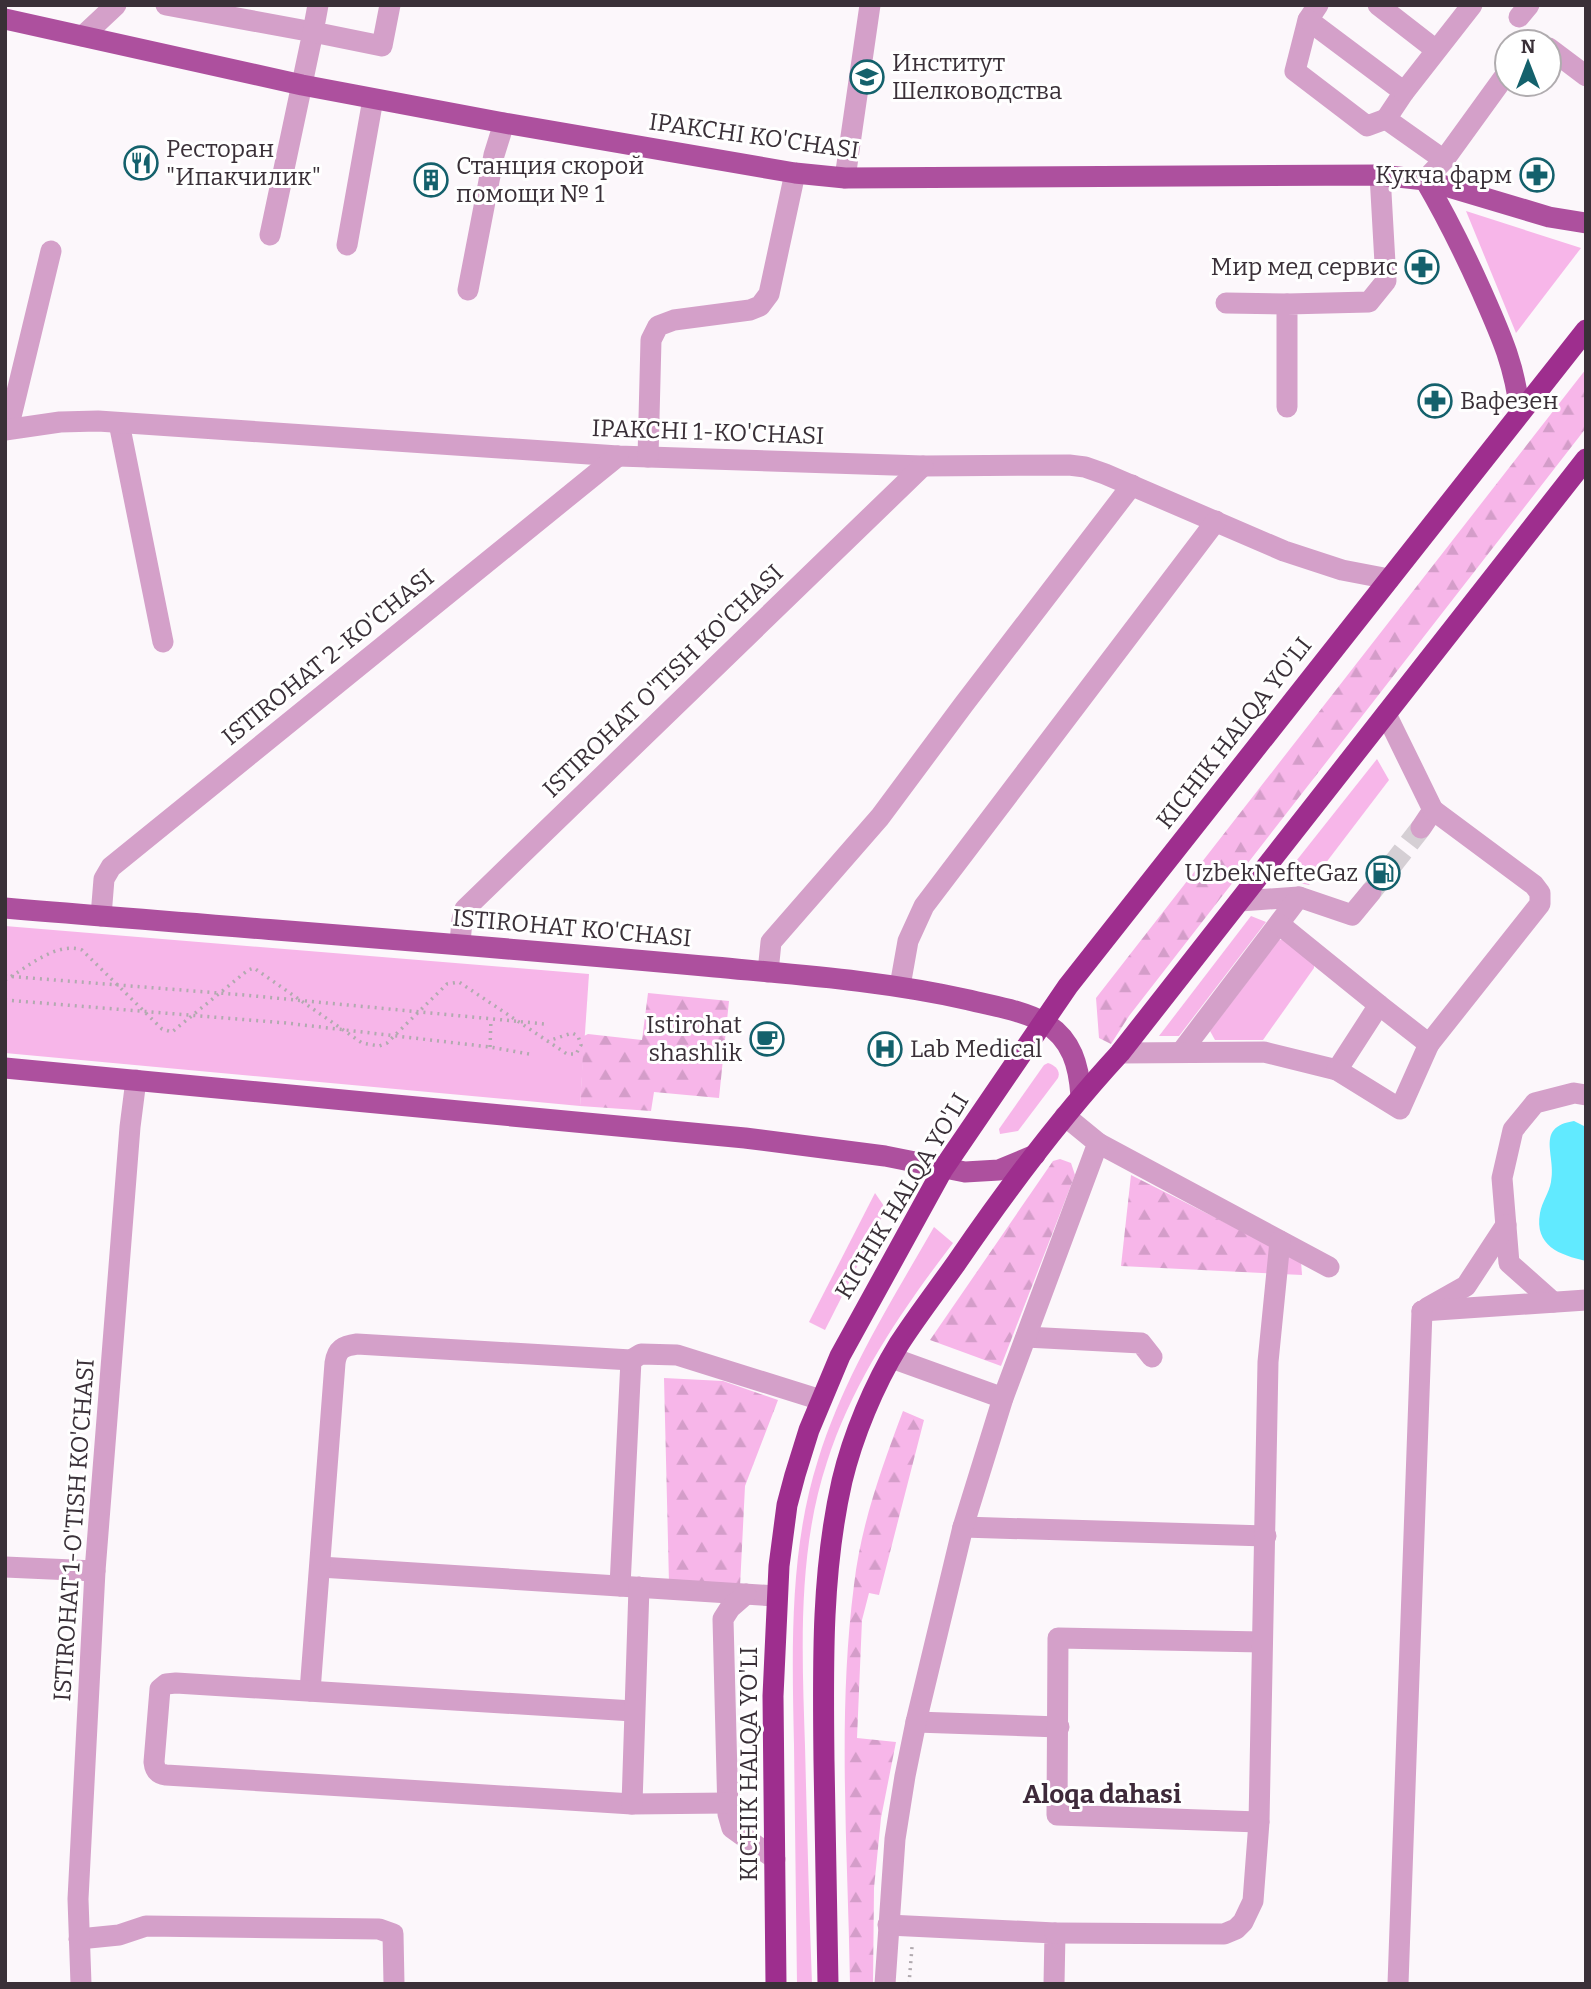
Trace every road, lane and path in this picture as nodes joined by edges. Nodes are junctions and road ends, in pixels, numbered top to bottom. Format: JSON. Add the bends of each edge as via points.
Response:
{"nodes":[{"id":1,"x":116,"y":5,"type":"edge"},
{"id":2,"x":166,"y":5,"type":"edge"},
{"id":3,"x":318,"y":5,"type":"edge"},
{"id":4,"x":390,"y":5,"type":"edge"},
{"id":5,"x":870,"y":5,"type":"edge"},
{"id":6,"x":1378,"y":5,"type":"edge"},
{"id":7,"x":1472,"y":5,"type":"edge"},
{"id":8,"x":1313,"y":13,"type":"edge"},
{"id":9,"x":5,"y":19,"type":"edge"},
{"id":10,"x":313,"y":32,"type":"junction"},
{"id":11,"x":83,"y":36,"type":"junction"},
{"id":12,"x":1436,"y":50,"type":"junction"},
{"id":13,"x":1563,"y":59,"type":"edge"},
{"id":14,"x":1586,"y":76,"type":"edge"},
{"id":15,"x":302,"y":85,"type":"junction"},
{"id":16,"x":1404,"y":92,"type":"junction"},
{"id":17,"x":1493,"y":92,"type":"edge"},
{"id":18,"x":373,"y":99,"type":"junction"},
{"id":19,"x":1386,"y":119,"type":"junction"},
{"id":20,"x":504,"y":123,"type":"junction"},
{"id":21,"x":1444,"y":160,"type":"junction"},
{"id":22,"x":846,"y":169,"type":"junction"},
{"id":23,"x":795,"y":173,"type":"junction"},
{"id":24,"x":1380,"y":175,"type":"junction"},
{"id":25,"x":1425,"y":180,"type":"junction"},
{"id":26,"x":1586,"y":223,"type":"edge"},
{"id":27,"x":270,"y":235,"type":"dead end"},
{"id":28,"x":347,"y":244,"type":"dead end"},
{"id":29,"x":51,"y":251,"type":"dead end"},
{"id":30,"x":468,"y":290,"type":"dead end"},
{"id":31,"x":1226,"y":303,"type":"dead end"},
{"id":32,"x":1287,"y":304,"type":"junction"},
{"id":33,"x":1586,"y":330,"type":"edge"},
{"id":34,"x":1287,"y":407,"type":"dead end"},
{"id":35,"x":1520,"y":413,"type":"junction"},
{"id":36,"x":119,"y":424,"type":"junction"},
{"id":37,"x":7,"y":430,"type":"edge"},
{"id":38,"x":618,"y":456,"type":"junction"},
{"id":39,"x":648,"y":457,"type":"junction"},
{"id":40,"x":1586,"y":459,"type":"edge"},
{"id":41,"x":923,"y":466,"type":"junction"},
{"id":42,"x":1132,"y":485,"type":"junction"},
{"id":43,"x":1216,"y":521,"type":"junction"},
{"id":44,"x":1389,"y":579,"type":"junction"},
{"id":45,"x":163,"y":642,"type":"dead end"},
{"id":46,"x":1385,"y":714,"type":"junction"},
{"id":47,"x":1371,"y":892,"type":"tunnel mouth"},
{"id":48,"x":1299,"y":897,"type":"junction"},
{"id":49,"x":1240,"y":901,"type":"junction"},
{"id":50,"x":5,"y":908,"type":"edge"},
{"id":51,"x":101,"y":916,"type":"junction"},
{"id":52,"x":1279,"y":924,"type":"junction"},
{"id":53,"x":460,"y":943,"type":"junction"},
{"id":54,"x":768,"y":972,"type":"junction"},
{"id":55,"x":12,"y":976,"type":"junction"},
{"id":56,"x":5,"y":978,"type":"edge"},
{"id":57,"x":117,"y":985,"type":"junction"},
{"id":58,"x":900,"y":986,"type":"junction"},
{"id":59,"x":222,"y":993,"type":"junction"},
{"id":60,"x":5,"y":1000,"type":"edge"},
{"id":61,"x":302,"y":1000,"type":"junction"},
{"id":62,"x":1379,"y":1004,"type":"junction"},
{"id":63,"x":144,"y":1011,"type":"junction"},
{"id":64,"x":418,"y":1012,"type":"junction"},
{"id":65,"x":195,"y":1015,"type":"junction"},
{"id":66,"x":491,"y":1019,"type":"junction"},
{"id":67,"x":519,"y":1021,"type":"junction"},
{"id":68,"x":1042,"y":1022,"type":"junction"},
{"id":69,"x":545,"y":1024,"type":"dead end"},
{"id":70,"x":344,"y":1030,"type":"junction"},
{"id":71,"x":393,"y":1037,"type":"junction"},
{"id":72,"x":548,"y":1041,"type":"junction"},
{"id":73,"x":1429,"y":1044,"type":"junction"},
{"id":74,"x":490,"y":1047,"type":"junction"},
{"id":75,"x":1182,"y":1051,"type":"junction"},
{"id":76,"x":1120,"y":1053,"type":"junction"},
{"id":77,"x":529,"y":1054,"type":"dead end"},
{"id":78,"x":5,"y":1068,"type":"edge"},
{"id":79,"x":1337,"y":1070,"type":"junction"},
{"id":80,"x":136,"y":1080,"type":"junction"},
{"id":81,"x":1586,"y":1095,"type":"edge"},
{"id":82,"x":1081,"y":1096,"type":"junction"},
{"id":83,"x":1065,"y":1116,"type":"junction"},
{"id":84,"x":1098,"y":1143,"type":"junction"},
{"id":85,"x":1035,"y":1155,"type":"junction"},
{"id":86,"x":943,"y":1169,"type":"junction"},
{"id":87,"x":1506,"y":1225,"type":"junction"},
{"id":88,"x":1280,"y":1241,"type":"junction"},
{"id":89,"x":1329,"y":1267,"type":"dead end"},
{"id":90,"x":1586,"y":1300,"type":"edge"},
{"id":91,"x":1553,"y":1302,"type":"junction"},
{"id":92,"x":1422,"y":1311,"type":"junction"},
{"id":93,"x":1026,"y":1337,"type":"junction"},
{"id":94,"x":1152,"y":1357,"type":"dead end"},
{"id":95,"x":892,"y":1358,"type":"junction"},
{"id":96,"x":631,"y":1360,"type":"junction"},
{"id":97,"x":1003,"y":1398,"type":"junction"},
{"id":98,"x":821,"y":1400,"type":"junction"},
{"id":99,"x":963,"y":1527,"type":"junction"},
{"id":100,"x":1266,"y":1536,"type":"junction"},
{"id":101,"x":5,"y":1567,"type":"edge"},
{"id":102,"x":320,"y":1567,"type":"junction"},
{"id":103,"x":95,"y":1572,"type":"junction"},
{"id":104,"x":629,"y":1587,"type":"junction"},
{"id":105,"x":746,"y":1594,"type":"junction"},
{"id":106,"x":776,"y":1596,"type":"junction"},
{"id":107,"x":1262,"y":1643,"type":"junction"},
{"id":108,"x":310,"y":1691,"type":"junction"},
{"id":109,"x":633,"y":1711,"type":"junction"},
{"id":110,"x":916,"y":1722,"type":"junction"},
{"id":111,"x":1059,"y":1727,"type":"junction"},
{"id":112,"x":727,"y":1802,"type":"junction"},
{"id":113,"x":632,"y":1804,"type":"junction"},
{"id":114,"x":1259,"y":1822,"type":"junction"},
{"id":115,"x":775,"y":1859,"type":"junction"},
{"id":116,"x":888,"y":1925,"type":"junction"},
{"id":117,"x":1055,"y":1933,"type":"junction"},
{"id":118,"x":79,"y":1939,"type":"junction"},
{"id":119,"x":81,"y":1984,"type":"edge"},
{"id":120,"x":394,"y":1984,"type":"edge"},
{"id":121,"x":776,"y":1984,"type":"edge"},
{"id":122,"x":828,"y":1984,"type":"edge"},
{"id":123,"x":885,"y":1984,"type":"edge"},
{"id":124,"x":1054,"y":1984,"type":"edge"},
{"id":125,"x":1398,"y":1984,"type":"edge"}],
"edges":[{"from":1,"to":11,"type":"street"},
{"from":2,"to":10,"type":"street"},
{"from":3,"to":10,"type":"street"},
{"from":4,"to":10,"type":"street","via":[[382,46]]},
{"from":5,"to":22,"type":"street"},
{"from":6,"to":12,"type":"street"},
{"from":7,"to":12,"type":"street"},
{"from":8,"to":16,"type":"street"},
{"from":8,"to":19,"type":"street","via":[[1295,71],[1367,126]]},
{"from":9,"to":11,"type":"main road","name":"IPAKCHI KO'CHASI"},
{"from":10,"to":15,"type":"street"},
{"from":11,"to":15,"type":"main road","name":"IPAKCHI KO'CHASI"},
{"from":12,"to":16,"type":"street"},
{"from":13,"to":14,"type":"street"},
{"from":15,"to":18,"type":"main road","name":"IPAKCHI KO'CHASI"},
{"from":15,"to":27,"type":"street"},
{"from":16,"to":19,"type":"street"},
{"from":17,"to":21,"type":"street"},
{"from":18,"to":20,"type":"main road","name":"IPAKCHI KO'CHASI"},
{"from":18,"to":28,"type":"street"},
{"from":19,"to":21,"type":"street"},
{"from":20,"to":23,"type":"main road","name":"IPAKCHI KO'CHASI"},
{"from":20,"to":30,"type":"street"},
{"from":21,"to":25,"type":"street"},
{"from":22,"to":23,"type":"main road","name":"IPAKCHI KO'CHASI"},
{"from":22,"to":24,"type":"main road","name":"IPAKCHI KO'CHASI"},
{"from":23,"to":39,"type":"street","via":[[769,294],[760,306],[674,320],[659,326],[651,340]]},
{"from":24,"to":25,"type":"main road","name":"IPAKCHI KO'CHASI"},
{"from":24,"to":32,"type":"street","via":[[1386,281],[1370,302]]},
{"from":25,"to":26,"type":"main road","name":"IPAKCHI KO'CHASI","via":[[1549,217]]},
{"from":25,"to":35,"type":"main road","via":[[1451,224],[1501,335],[1517,382]]},
{"from":29,"to":37,"type":"street"},
{"from":31,"to":32,"type":"street"},
{"from":32,"to":34,"type":"street"},
{"from":33,"to":35,"type":"highway","name":"KICHIK HALQA YO'LI"},
{"from":35,"to":44,"type":"highway","name":"KICHIK HALQA YO'LI"},
{"from":36,"to":37,"type":"street","name":"IPAKCHI 1-KO'CHASI","via":[[60,422]]},
{"from":36,"to":38,"type":"street","name":"IPAKCHI 1-KO'CHASI"},
{"from":36,"to":45,"type":"street"},
{"from":38,"to":39,"type":"street","name":"IPAKCHI 1-KO'CHASI"},
{"from":38,"to":51,"type":"street","name":"ISTIROHAT 2-KO'CHASI","via":[[111,867],[104,878]]},
{"from":39,"to":41,"type":"street","name":"IPAKCHI 1-KO'CHASI"},
{"from":40,"to":46,"type":"highway"},
{"from":41,"to":42,"type":"street","name":"IPAKCHI 1-KO'CHASI","via":[[1069,465]]},
{"from":41,"to":53,"type":"street","name":"ISTIROHAT O'TISH KO'CHASI","via":[[465,909]]},
{"from":42,"to":43,"type":"street","name":"IPAKCHI 1-KO'CHASI"},
{"from":42,"to":54,"type":"street","via":[[880,817],[771,942]]},
{"from":43,"to":44,"type":"street","name":"IPAKCHI 1-KO'CHASI","via":[[1284,551]]},
{"from":43,"to":58,"type":"street","via":[[925,906],[908,941]]},
{"from":44,"to":68,"type":"highway","name":"KICHIK HALQA YO'LI"},
{"from":46,"to":49,"type":"highway"},
{"from":46,"to":73,"type":"street","via":[[1427,819],[1540,893],[1540,904]]},
{"from":47,"to":48,"type":"street","via":[[1352,915]]},
{"from":48,"to":49,"type":"street"},
{"from":48,"to":52,"type":"street"},
{"from":49,"to":76,"type":"highway"},
{"from":50,"to":51,"type":"main road","name":"ISTIROHAT KO'CHASI"},
{"from":51,"to":53,"type":"main road","name":"ISTIROHAT KO'CHASI"},
{"from":52,"to":62,"type":"street"},
{"from":52,"to":75,"type":"street"},
{"from":53,"to":54,"type":"main road","name":"ISTIROHAT KO'CHASI"},
{"from":54,"to":58,"type":"main road","name":"ISTIROHAT KO'CHASI"},
{"from":55,"to":56,"type":"path"},
{"from":55,"to":57,"type":"path"},
{"from":55,"to":57,"type":"path","via":[[61,948],[75,947]]},
{"from":57,"to":59,"type":"path"},
{"from":57,"to":63,"type":"path"},
{"from":58,"to":68,"type":"main road","name":"ISTIROHAT KO'CHASI","via":[[1001,1007]]},
{"from":59,"to":61,"type":"path"},
{"from":59,"to":61,"type":"path","via":[[254,968]]},
{"from":59,"to":65,"type":"path"},
{"from":60,"to":63,"type":"path"},
{"from":61,"to":64,"type":"path"},
{"from":61,"to":70,"type":"path"},
{"from":62,"to":73,"type":"street"},
{"from":62,"to":79,"type":"street"},
{"from":63,"to":65,"type":"path"},
{"from":63,"to":65,"type":"path","via":[[165,1031],[173,1032]]},
{"from":64,"to":66,"type":"path"},
{"from":64,"to":67,"type":"path","via":[[447,984],[459,982]]},
{"from":64,"to":71,"type":"path"},
{"from":65,"to":70,"type":"path"},
{"from":66,"to":67,"type":"path"},
{"from":66,"to":74,"type":"path"},
{"from":67,"to":69,"type":"path"},
{"from":67,"to":72,"type":"path"},
{"from":68,"to":82,"type":"main road","name":"ISTIROHAT KO'CHASI","via":[[1071,1048]]},
{"from":68,"to":86,"type":"highway","name":"KICHIK HALQA YO'LI"},
{"from":70,"to":71,"type":"path"},
{"from":70,"to":71,"type":"path","via":[[370,1046]]},
{"from":71,"to":74,"type":"path"},
{"from":72,"to":72,"type":"path","via":[[572,1033],[581,1045],[576,1054],[569,1055]]},
{"from":73,"to":79,"type":"street","via":[[1400,1109]]},
{"from":74,"to":77,"type":"path"},
{"from":75,"to":76,"type":"street"},
{"from":75,"to":79,"type":"street","via":[[1264,1052]]},
{"from":76,"to":82,"type":"highway"},
{"from":78,"to":80,"type":"main road"},
{"from":80,"to":86,"type":"main road","via":[[746,1138],[885,1156]]},
{"from":80,"to":103,"type":"street","name":"ISTIROHAT 1-O'TISH KO'CHASI"},
{"from":81,"to":87,"type":"street","via":[[1574,1093],[1535,1102],[1513,1130],[1502,1178]]},
{"from":82,"to":83,"type":"highway"},
{"from":83,"to":84,"type":"street"},
{"from":83,"to":85,"type":"highway"},
{"from":84,"to":88,"type":"street"},
{"from":84,"to":93,"type":"street"},
{"from":85,"to":86,"type":"main road","via":[[986,1172]]},
{"from":85,"to":95,"type":"highway"},
{"from":86,"to":98,"type":"highway","name":"KICHIK HALQA YO'LI","via":[[840,1356]]},
{"from":87,"to":91,"type":"street","via":[[1509,1263]]},
{"from":87,"to":92,"type":"street","via":[[1466,1286]]},
{"from":88,"to":89,"type":"street"},
{"from":88,"to":100,"type":"street","via":[[1268,1362]]},
{"from":90,"to":91,"type":"street"},
{"from":91,"to":92,"type":"street"},
{"from":92,"to":125,"type":"street"},
{"from":93,"to":94,"type":"street","via":[[1141,1343]]},
{"from":93,"to":97,"type":"street"},
{"from":95,"to":97,"type":"street"},
{"from":95,"to":122,"type":"highway","via":[[858,1432],[843,1480],[825,1600]]},
{"from":96,"to":98,"type":"street","via":[[641,1354],[677,1354]]},
{"from":96,"to":102,"type":"street","via":[[344,1346],[335,1363]]},
{"from":96,"to":104,"type":"street"},
{"from":97,"to":99,"type":"street"},
{"from":98,"to":106,"type":"highway","name":"KICHIK HALQA YO'LI","via":[[790,1495]]},
{"from":99,"to":100,"type":"street"},
{"from":99,"to":110,"type":"street"},
{"from":100,"to":107,"type":"street"},
{"from":101,"to":103,"type":"street"},
{"from":102,"to":104,"type":"street"},
{"from":102,"to":108,"type":"street"},
{"from":103,"to":118,"type":"street","name":"ISTIROHAT 1-O'TISH KO'CHASI"},
{"from":104,"to":105,"type":"street"},
{"from":104,"to":109,"type":"street"},
{"from":105,"to":106,"type":"street"},
{"from":105,"to":112,"type":"street","via":[[723,1619]]},
{"from":106,"to":115,"type":"highway","name":"KICHIK HALQA YO'LI"},
{"from":107,"to":111,"type":"street","via":[[1058,1637]]},
{"from":107,"to":114,"type":"street"},
{"from":108,"to":109,"type":"street"},
{"from":108,"to":113,"type":"street","via":[[166,1684],[159,1695],[155,1769],[166,1775]]},
{"from":109,"to":113,"type":"street"},
{"from":110,"to":111,"type":"street"},
{"from":110,"to":116,"type":"street","via":[[895,1839]]},
{"from":111,"to":114,"type":"street","via":[[1057,1815]]},
{"from":112,"to":113,"type":"street"},
{"from":112,"to":115,"type":"street","via":[[732,1828]]},
{"from":114,"to":117,"type":"street","via":[[1253,1901],[1236,1929],[1224,1934]]},
{"from":115,"to":121,"type":"highway","name":"KICHIK HALQA YO'LI"},
{"from":116,"to":117,"type":"street"},
{"from":116,"to":123,"type":"street"},
{"from":117,"to":124,"type":"street"},
{"from":118,"to":119,"type":"street","name":"ISTIROHAT 1-O'TISH KO'CHASI"},
{"from":118,"to":120,"type":"street","via":[[119,1935],[146,1926],[379,1929],[393,1934]]}]}
